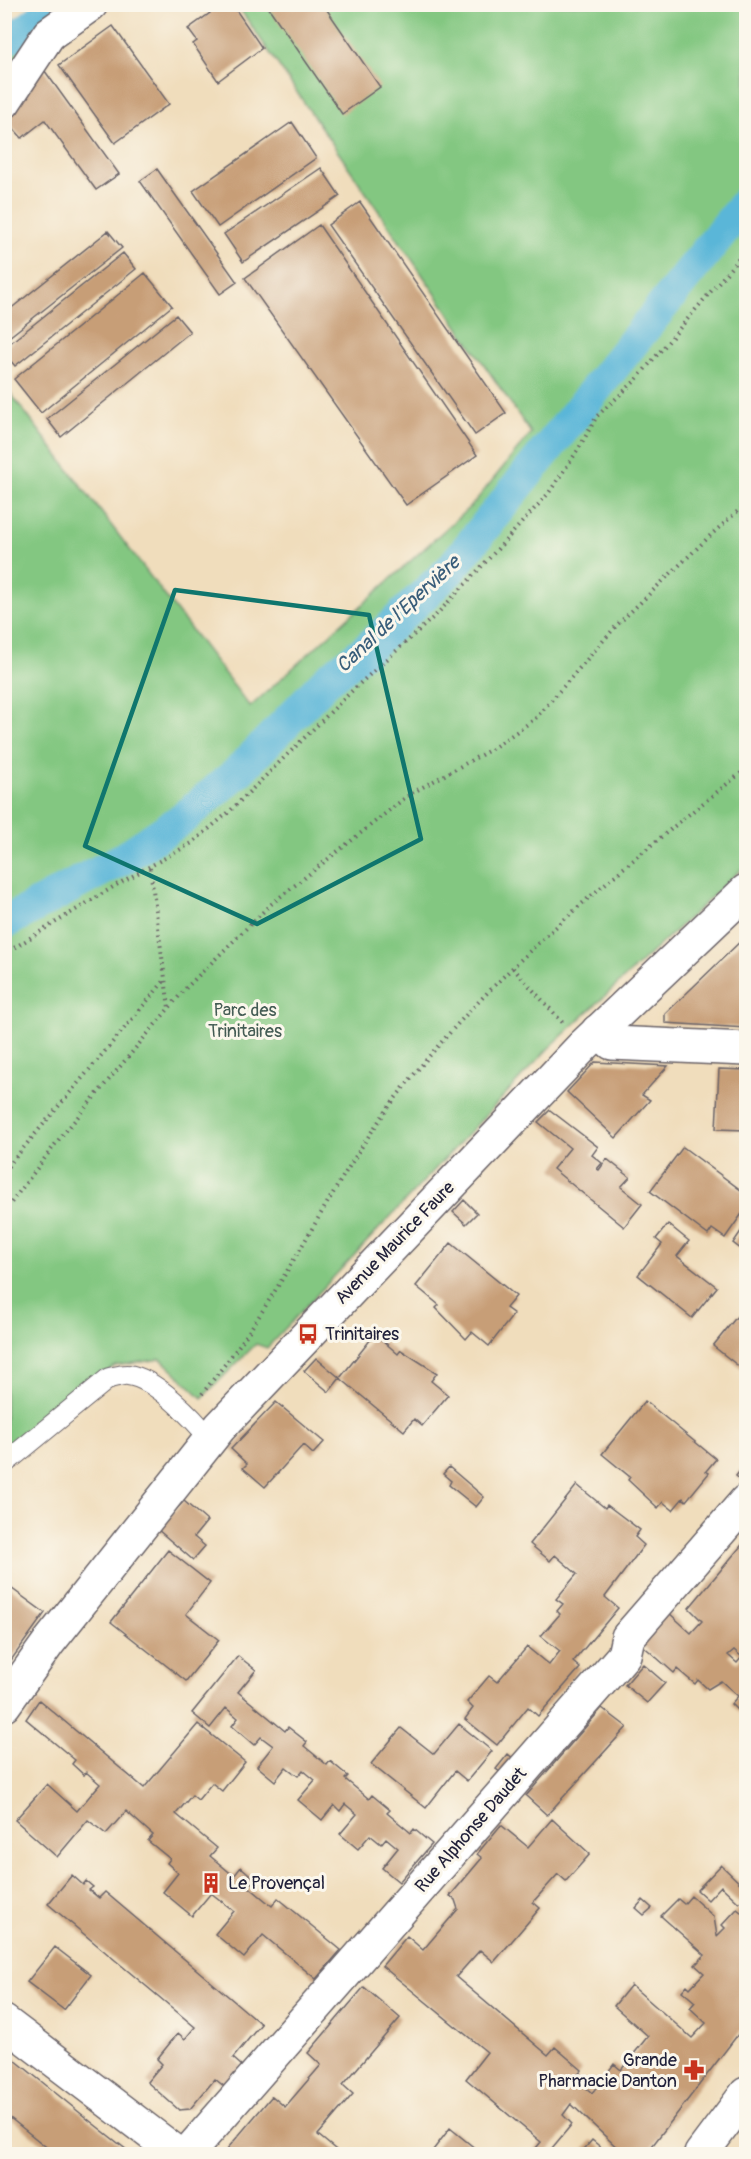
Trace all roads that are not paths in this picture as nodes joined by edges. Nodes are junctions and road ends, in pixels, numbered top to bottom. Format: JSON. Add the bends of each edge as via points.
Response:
{"nodes":[{"id":1,"x":91,"y":4,"type":"edge"},
{"id":2,"x":4,"y":102,"type":"edge"},
{"id":3,"x":747,"y":891,"type":"edge"},
{"id":4,"x":591,"y":1038,"type":"junction"},
{"id":5,"x":747,"y":1049,"type":"edge"},
{"id":6,"x":210,"y":1439,"type":"junction"},
{"id":7,"x":4,"y":1464,"type":"edge"},
{"id":8,"x":747,"y":1501,"type":"edge"},
{"id":9,"x":4,"y":1705,"type":"edge"},
{"id":10,"x":4,"y":2022,"type":"edge"},
{"id":11,"x":743,"y":2108,"type":"edge"},
{"id":12,"x":178,"y":2154,"type":"edge"},
{"id":13,"x":187,"y":2154,"type":"edge"},
{"id":14,"x":701,"y":2154,"type":"edge"}],
"edges":[{"from":1,"to":2,"type":"street","via":[[49,34]]},
{"from":3,"to":4,"type":"street","name":"Avenue Maurice Faure"},
{"from":4,"to":5,"type":"street"},
{"from":4,"to":6,"type":"street","name":"Avenue Maurice Faure"},
{"from":6,"to":7,"type":"lane","via":[[188,1413],[146,1382],[128,1375],[109,1378]]},
{"from":6,"to":9,"type":"street","name":"Avenue Maurice Faure"},
{"from":8,"to":13,"type":"street","name":"Rue Alphonse Daudet","via":[[628,1637],[624,1655]]},
{"from":10,"to":12,"type":"street"},
{"from":11,"to":14,"type":"street"}]}
